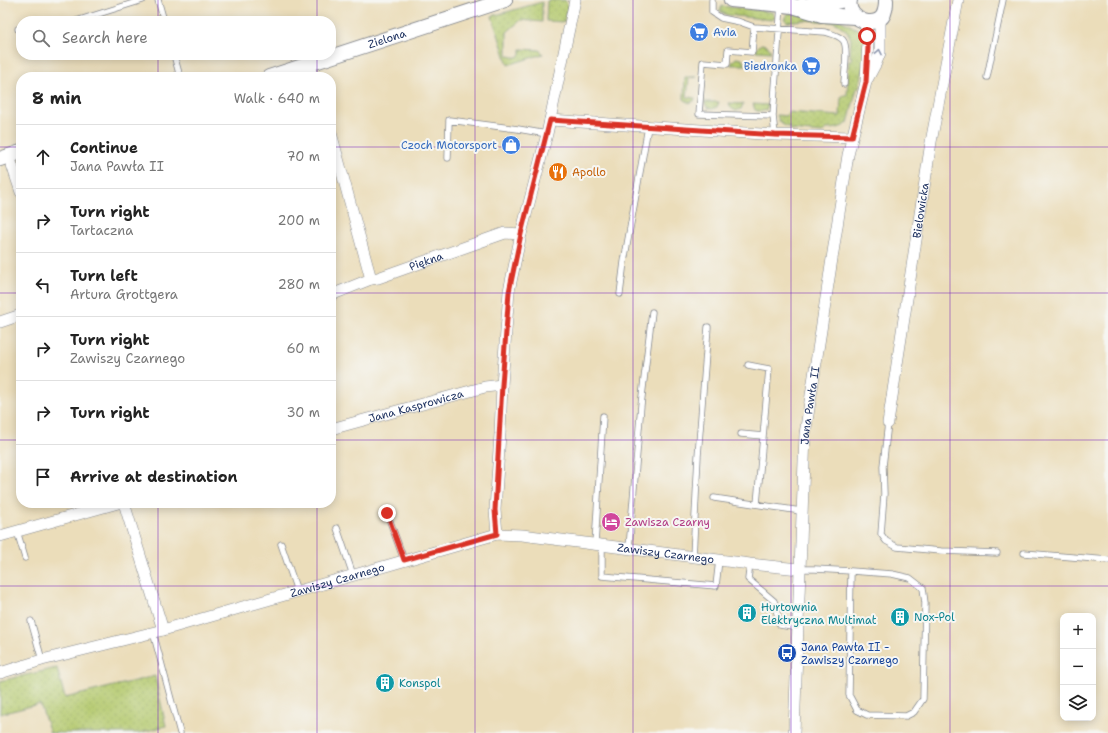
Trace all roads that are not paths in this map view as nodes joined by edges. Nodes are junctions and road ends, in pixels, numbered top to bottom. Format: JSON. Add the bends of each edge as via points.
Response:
{"nodes":[{"id":1,"x":143,"y":0,"type":"edge"},
{"id":2,"x":158,"y":0,"type":"edge"},
{"id":3,"x":505,"y":0,"type":"edge"},
{"id":4,"x":575,"y":0,"type":"edge"},
{"id":5,"x":712,"y":0,"type":"edge"},
{"id":6,"x":731,"y":0,"type":"edge"},
{"id":7,"x":845,"y":0,"type":"edge"},
{"id":8,"x":850,"y":0,"type":"edge"},
{"id":9,"x":886,"y":0,"type":"edge"},
{"id":10,"x":958,"y":0,"type":"edge"},
{"id":11,"x":1002,"y":0,"type":"edge"},
{"id":12,"x":787,"y":6,"type":"junction"},
{"id":13,"x":92,"y":16,"type":"edge"},
{"id":14,"x":163,"y":16,"type":"edge"},
{"id":15,"x":858,"y":19,"type":"junction"},
{"id":16,"x":880,"y":19,"type":"junction"},
{"id":17,"x":754,"y":27,"type":"junction"},
{"id":18,"x":780,"y":29,"type":"junction"},
{"id":19,"x":175,"y":60,"type":"edge"},
{"id":20,"x":311,"y":71,"type":"edge"},
{"id":21,"x":179,"y":72,"type":"edge"},
{"id":22,"x":987,"y":77,"type":"dead end"},
{"id":23,"x":866,"y":82,"type":"junction"},
{"id":24,"x":844,"y":84,"type":"dead end"},
{"id":25,"x":773,"y":116,"type":"junction"},
{"id":26,"x":550,"y":120,"type":"junction"},
{"id":27,"x":648,"y":127,"type":"junction"},
{"id":28,"x":547,"y":134,"type":"junction"},
{"id":29,"x":775,"y":135,"type":"junction"},
{"id":30,"x":852,"y":137,"type":"junction"},
{"id":31,"x":336,"y":151,"type":"edge"},
{"id":32,"x":10,"y":155,"type":"edge"},
{"id":33,"x":448,"y":158,"type":"dead end"},
{"id":34,"x":16,"y":175,"type":"edge"},
{"id":35,"x":521,"y":234,"type":"junction"},
{"id":36,"x":371,"y":279,"type":"junction"},
{"id":37,"x":336,"y":292,"type":"edge"},
{"id":38,"x":620,"y":294,"type":"dead end"},
{"id":39,"x":652,"y":312,"type":"dead end"},
{"id":40,"x":16,"y":317,"type":"edge"},
{"id":41,"x":0,"y":322,"type":"edge"},
{"id":42,"x":708,"y":327,"type":"dead end"},
{"id":43,"x":748,"y":365,"type":"dead end"},
{"id":44,"x":502,"y":385,"type":"junction"},
{"id":45,"x":603,"y":416,"type":"dead end"},
{"id":46,"x":888,"y":423,"type":"joint"},
{"id":47,"x":336,"y":427,"type":"edge"},
{"id":48,"x":741,"y":434,"type":"dead end"},
{"id":49,"x":763,"y":436,"type":"junction"},
{"id":50,"x":714,"y":498,"type":"dead end"},
{"id":51,"x":757,"y":504,"type":"junction"},
{"id":52,"x":100,"y":508,"type":"edge"},
{"id":53,"x":125,"y":508,"type":"edge"},
{"id":54,"x":801,"y":511,"type":"junction"},
{"id":55,"x":387,"y":513,"type":"dead end"},
{"id":56,"x":337,"y":528,"type":"dead end"},
{"id":57,"x":17,"y":531,"type":"junction"},
{"id":58,"x":497,"y":534,"type":"junction"},
{"id":59,"x":0,"y":536,"type":"edge"},
{"id":60,"x":281,"y":544,"type":"dead end"},
{"id":61,"x":598,"y":544,"type":"junction"},
{"id":62,"x":629,"y":548,"type":"junction"},
{"id":63,"x":1024,"y":552,"type":"dead end"},
{"id":64,"x":997,"y":553,"type":"dead end"},
{"id":65,"x":693,"y":557,"type":"junction"},
{"id":66,"x":26,"y":558,"type":"dead end"},
{"id":67,"x":404,"y":560,"type":"junction"},
{"id":68,"x":718,"y":560,"type":"junction"},
{"id":69,"x":1108,"y":560,"type":"edge"},
{"id":70,"x":750,"y":564,"type":"junction"},
{"id":71,"x":799,"y":569,"type":"junction"},
{"id":72,"x":851,"y":571,"type":"junction"},
{"id":73,"x":353,"y":575,"type":"junction"},
{"id":74,"x":297,"y":591,"type":"junction"},
{"id":75,"x":31,"y":621,"type":"dead end"},
{"id":76,"x":798,"y":628,"type":"junction"},
{"id":77,"x":158,"y":631,"type":"junction"},
{"id":78,"x":42,"y":660,"type":"junction"},
{"id":79,"x":0,"y":673,"type":"edge"},
{"id":80,"x":180,"y":733,"type":"edge"},
{"id":81,"x":794,"y":733,"type":"edge"}],
"edges":[{"from":1,"to":13,"type":"lane"},
{"from":2,"to":14,"type":"lane"},
{"from":3,"to":20,"type":"street","name":"Zielona"},
{"from":4,"to":26,"type":"street"},
{"from":5,"to":17,"type":"lane","via":[[712,12],[721,18]]},
{"from":6,"to":12,"type":"street"},
{"from":7,"to":12,"type":"street"},
{"from":8,"to":15,"type":"street","via":[[852,14]]},
{"from":9,"to":16,"type":"street","via":[[885,10]]},
{"from":10,"to":46,"type":"street","name":"Bielowicka","via":[[931,142]]},
{"from":11,"to":22,"type":"lane"},
{"from":12,"to":15,"type":"street","via":[[822,15]]},
{"from":12,"to":18,"type":"lane"},
{"from":15,"to":16,"type":"street","via":[[872,22]]},
{"from":15,"to":23,"type":"street","name":"Jana Pawła II","via":[[866,27],[868,40]]},
{"from":23,"to":16,"type":"street","name":"Jana Pawła II","one_way":true,"via":[[880,53]]},
{"from":17,"to":18,"type":"lane"},
{"from":17,"to":25,"type":"lane","via":[[752,52],[728,50],[727,64],[702,62],[699,114]]},
{"from":18,"to":24,"type":"lane","via":[[825,32],[842,40],[846,46]]},
{"from":18,"to":25,"type":"lane"},
{"from":19,"to":21,"type":"lane"},
{"from":23,"to":30,"type":"street","name":"Jana Pawła II"},
{"from":25,"to":29,"type":"lane"},
{"from":26,"to":27,"type":"street"},
{"from":26,"to":28,"type":"street"},
{"from":27,"to":29,"type":"street"},
{"from":27,"to":38,"type":"lane"},
{"from":28,"to":33,"type":"lane","via":[[449,120]]},
{"from":28,"to":35,"type":"street"},
{"from":29,"to":30,"type":"street"},
{"from":30,"to":54,"type":"street","name":"Jana Pawła II","via":[[807,414]]},
{"from":31,"to":36,"type":"street"},
{"from":32,"to":34,"type":"street"},
{"from":35,"to":36,"type":"street","name":"Piękna","via":[[505,232]]},
{"from":35,"to":44,"type":"street","via":[[509,292]]},
{"from":36,"to":37,"type":"street","name":"Piękna"},
{"from":39,"to":62,"type":"lane"},
{"from":40,"to":41,"type":"street"},
{"from":42,"to":65,"type":"lane"},
{"from":43,"to":49,"type":"lane","via":[[769,369]]},
{"from":44,"to":47,"type":"street","name":"Jana Kasprowicza","via":[[485,387]]},
{"from":44,"to":58,"type":"street","via":[[495,510]]},
{"from":45,"to":61,"type":"lane"},
{"from":46,"to":64,"type":"lane","via":[[883,466],[881,534],[886,541],[897,547],[941,552]]},
{"from":48,"to":49,"type":"lane"},
{"from":49,"to":51,"type":"lane"},
{"from":50,"to":51,"type":"lane"},
{"from":51,"to":54,"type":"lane"},
{"from":52,"to":57,"type":"street"},
{"from":53,"to":77,"type":"street"},
{"from":54,"to":71,"type":"street","name":"Jana Pawła II"},
{"from":55,"to":67,"type":"lane"},
{"from":56,"to":73,"type":"lane"},
{"from":57,"to":59,"type":"street"},
{"from":57,"to":66,"type":"lane"},
{"from":58,"to":61,"type":"street","name":"Zawiszy Czarnego"},
{"from":58,"to":67,"type":"street","name":"Zawiszy Czarnego"},
{"from":60,"to":74,"type":"lane"},
{"from":61,"to":62,"type":"street","name":"Zawiszy Czarnego"},
{"from":61,"to":68,"type":"lane","via":[[602,576],[716,586]]},
{"from":62,"to":65,"type":"street","name":"Zawiszy Czarnego"},
{"from":63,"to":69,"type":"lane"},
{"from":65,"to":68,"type":"street","name":"Zawiszy Czarnego"},
{"from":67,"to":73,"type":"street","name":"Zawiszy Czarnego"},
{"from":68,"to":70,"type":"street","name":"Zawiszy Czarnego"},
{"from":70,"to":71,"type":"street","name":"Zawiszy Czarnego"},
{"from":70,"to":76,"type":"lane","via":[[748,579],[774,601],[780,626]]},
{"from":71,"to":72,"type":"lane"},
{"from":71,"to":76,"type":"street","name":"Jana Pawła II"},
{"from":72,"to":72,"type":"lane","via":[[849,695],[857,710],[867,715],[906,716],[914,712],[923,699],[925,603],[922,588],[904,576]]},
{"from":73,"to":74,"type":"street","name":"Zawiszy Czarnego"},
{"from":74,"to":77,"type":"street","name":"Zawiszy Czarnego"},
{"from":75,"to":78,"type":"lane"},
{"from":76,"to":81,"type":"street","name":"Jana Pawła II"},
{"from":77,"to":78,"type":"street","name":"Zawiszy Czarnego"},
{"from":77,"to":80,"type":"lane"},
{"from":78,"to":79,"type":"street","name":"Zawiszy Czarnego"}]}
